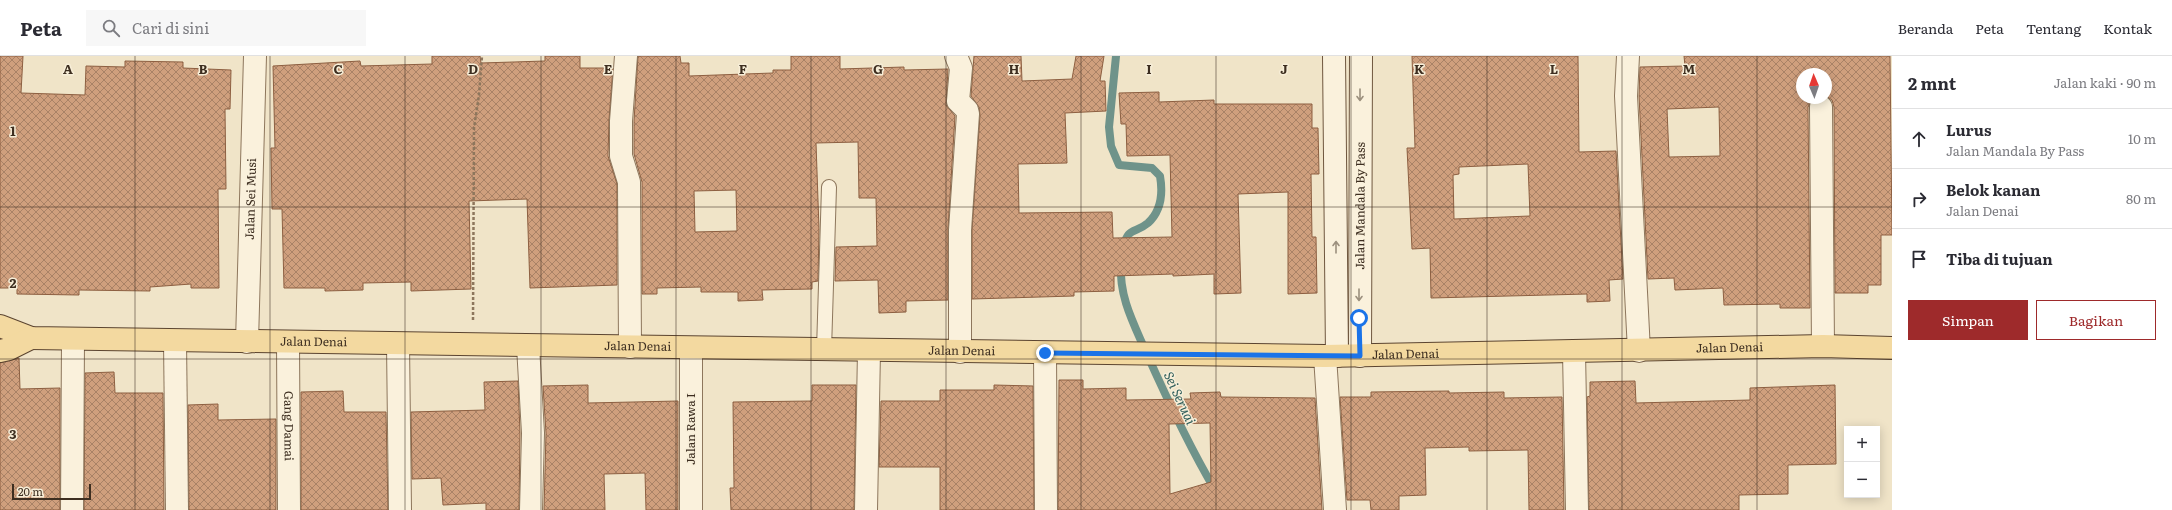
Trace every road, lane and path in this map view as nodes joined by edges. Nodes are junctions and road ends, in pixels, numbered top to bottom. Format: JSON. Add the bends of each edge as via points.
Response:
{"nodes":[{"id":1,"x":255,"y":56,"type":"edge"},
{"id":2,"x":482,"y":56,"type":"edge"},
{"id":3,"x":626,"y":56,"type":"edge"},
{"id":4,"x":956,"y":56,"type":"edge"},
{"id":5,"x":1334,"y":56,"type":"edge"},
{"id":6,"x":1361,"y":56,"type":"edge"},
{"id":7,"x":1628,"y":56,"type":"edge"},
{"id":8,"x":1821,"y":107,"type":"dead end"},
{"id":9,"x":829,"y":187,"type":"dead end"},
{"id":10,"x":0,"y":326,"type":"edge"},
{"id":11,"x":31,"y":338,"type":"junction"},
{"id":12,"x":73,"y":339,"type":"junction"},
{"id":13,"x":175,"y":341,"type":"junction"},
{"id":14,"x":247,"y":342,"type":"junction"},
{"id":15,"x":288,"y":342,"type":"junction"},
{"id":16,"x":398,"y":344,"type":"junction"},
{"id":17,"x":472,"y":345,"type":"junction"},
{"id":18,"x":528,"y":346,"type":"junction"},
{"id":19,"x":1823,"y":346,"type":"junction"},
{"id":20,"x":630,"y":347,"type":"junction"},
{"id":21,"x":691,"y":348,"type":"junction"},
{"id":22,"x":1892,"y":348,"type":"edge"},
{"id":23,"x":824,"y":350,"type":"junction"},
{"id":24,"x":1639,"y":350,"type":"junction"},
{"id":25,"x":0,"y":351,"type":"edge"},
{"id":26,"x":869,"y":351,"type":"junction"},
{"id":27,"x":960,"y":352,"type":"junction"},
{"id":28,"x":1574,"y":352,"type":"junction"},
{"id":29,"x":1045,"y":353,"type":"junction"},
{"id":30,"x":1331,"y":356,"type":"junction"},
{"id":31,"x":1360,"y":356,"type":"junction"},
{"id":32,"x":72,"y":510,"type":"edge"},
{"id":33,"x":177,"y":510,"type":"edge"},
{"id":34,"x":289,"y":510,"type":"edge"},
{"id":35,"x":400,"y":510,"type":"edge"},
{"id":36,"x":531,"y":510,"type":"edge"},
{"id":37,"x":691,"y":510,"type":"edge"},
{"id":38,"x":866,"y":510,"type":"edge"},
{"id":39,"x":1046,"y":510,"type":"edge"},
{"id":40,"x":1335,"y":510,"type":"edge"},
{"id":41,"x":1577,"y":510,"type":"edge"}],
"edges":[{"from":1,"to":14,"type":"street","name":"Jalan Sei Musi"},
{"from":2,"to":17,"type":"path","via":[[480,95],[474,128]]},
{"from":3,"to":20,"type":"street","via":[[621,149],[622,165],[629,182]]},
{"from":4,"to":27,"type":"street","via":[[961,68],[958,101],[968,114],[960,230]]},
{"from":30,"to":5,"type":"street","name":"Jalan Mandala By Pass","one_way":true},
{"from":6,"to":31,"type":"street","name":"Jalan Mandala By Pass","one_way":true},
{"from":7,"to":24,"type":"street","via":[[1626,96]]},
{"from":8,"to":19,"type":"street"},
{"from":9,"to":23,"type":"lane"},
{"from":10,"to":11,"type":"main road","name":"Jalan Denai"},
{"from":11,"to":12,"type":"main road","name":"Jalan Denai"},
{"from":11,"to":25,"type":"main road","name":"Jalan Denai","via":[[9,350]]},
{"from":12,"to":13,"type":"main road","name":"Jalan Denai"},
{"from":12,"to":32,"type":"street"},
{"from":13,"to":14,"type":"main road","name":"Jalan Denai"},
{"from":13,"to":33,"type":"street"},
{"from":14,"to":15,"type":"main road","name":"Jalan Denai"},
{"from":15,"to":16,"type":"main road","name":"Jalan Denai"},
{"from":15,"to":34,"type":"street","name":"Gang Damai"},
{"from":16,"to":17,"type":"main road","name":"Jalan Denai"},
{"from":16,"to":35,"type":"street"},
{"from":17,"to":18,"type":"main road","name":"Jalan Denai"},
{"from":18,"to":20,"type":"main road","name":"Jalan Denai"},
{"from":18,"to":36,"type":"street","via":[[533,433]]},
{"from":19,"to":22,"type":"main road","name":"Jalan Denai"},
{"from":19,"to":24,"type":"main road","name":"Jalan Denai"},
{"from":20,"to":21,"type":"main road","name":"Jalan Denai"},
{"from":21,"to":23,"type":"main road","name":"Jalan Denai"},
{"from":21,"to":37,"type":"street","name":"Jalan Rawa I"},
{"from":23,"to":26,"type":"main road","name":"Jalan Denai"},
{"from":24,"to":28,"type":"main road","name":"Jalan Denai"},
{"from":26,"to":27,"type":"main road","name":"Jalan Denai"},
{"from":26,"to":38,"type":"street"},
{"from":27,"to":29,"type":"main road","name":"Jalan Denai"},
{"from":28,"to":31,"type":"main road","name":"Jalan Denai"},
{"from":28,"to":41,"type":"street"},
{"from":29,"to":30,"type":"main road","name":"Jalan Denai"},
{"from":29,"to":39,"type":"street"},
{"from":30,"to":31,"type":"main road","name":"Jalan Denai"},
{"from":30,"to":40,"type":"street","name":"Jalan Mandala By Pass"}]}
